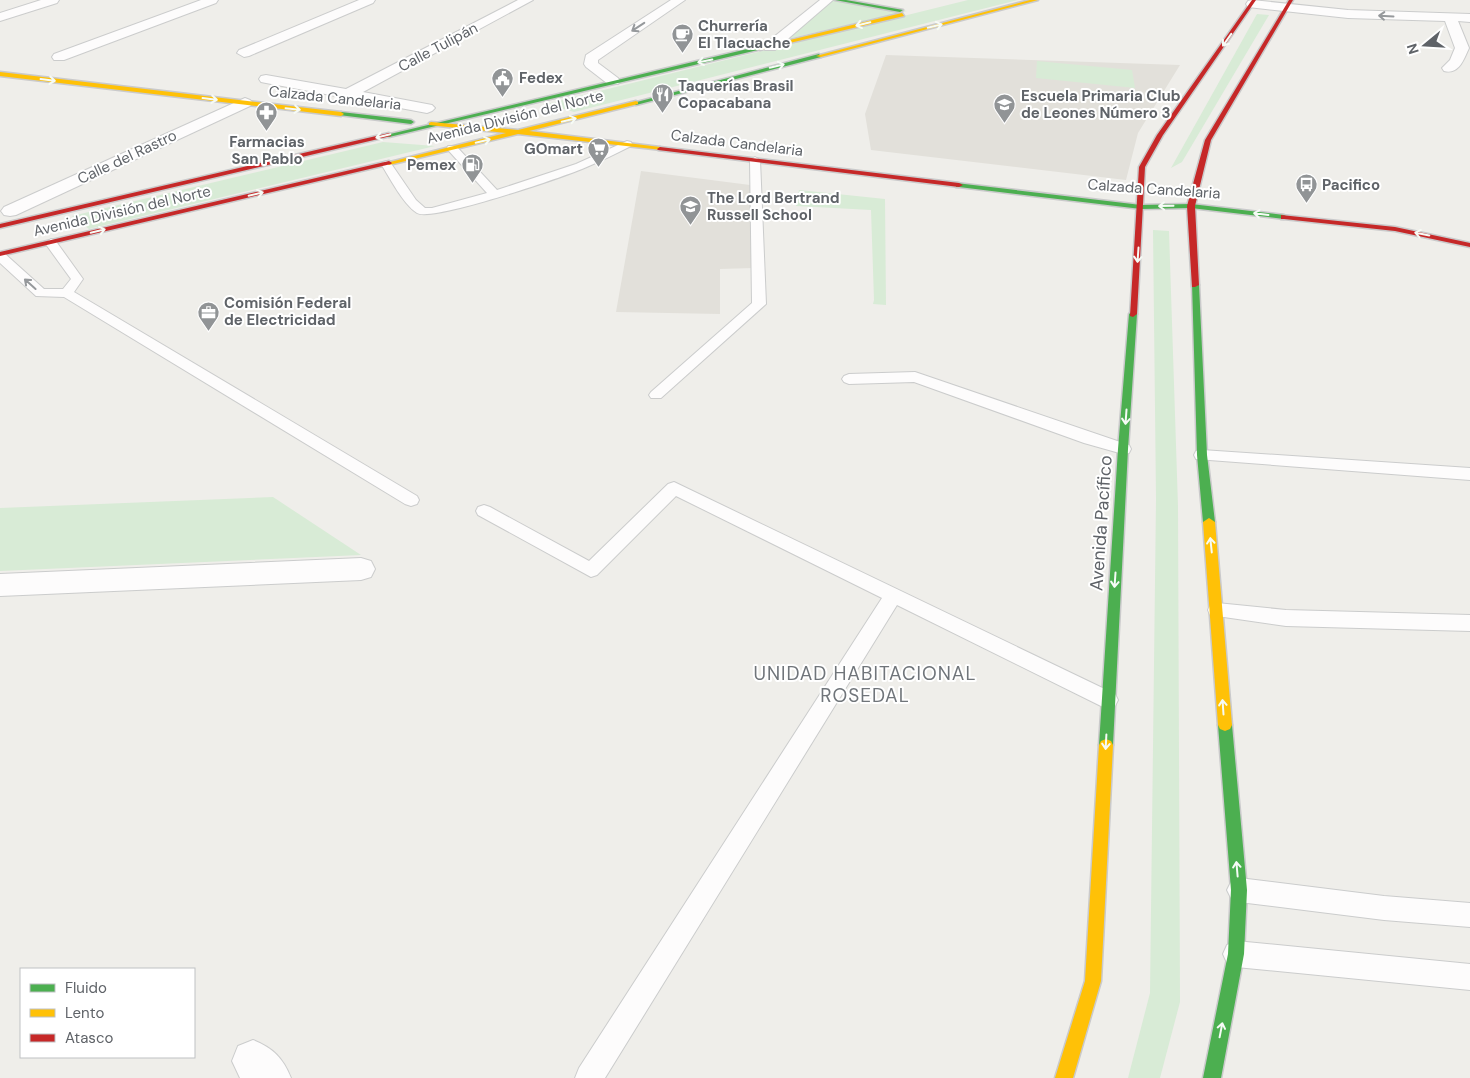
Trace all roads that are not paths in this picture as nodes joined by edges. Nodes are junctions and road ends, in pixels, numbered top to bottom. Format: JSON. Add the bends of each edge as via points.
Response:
{"nodes":[{"id":1,"x":53,"y":0,"type":"edge"},
{"id":2,"x":212,"y":0,"type":"edge"},
{"id":3,"x":369,"y":0,"type":"edge"},
{"id":4,"x":527,"y":0,"type":"edge"},
{"id":5,"x":679,"y":0,"type":"edge"},
{"id":6,"x":827,"y":0,"type":"edge"},
{"id":7,"x":837,"y":0,"type":"edge"},
{"id":8,"x":1036,"y":0,"type":"edge"},
{"id":9,"x":1253,"y":2,"type":"edge"},
{"id":10,"x":1288,"y":4,"type":"edge"},
{"id":11,"x":0,"y":17,"type":"edge"},
{"id":12,"x":1470,"y":18,"type":"edge"},
{"id":13,"x":1451,"y":19,"type":"junction"},
{"id":14,"x":770,"y":47,"type":"junction"},
{"id":15,"x":244,"y":53,"type":"dead end"},
{"id":16,"x":59,"y":57,"type":"dead end"},
{"id":17,"x":1449,"y":68,"type":"dead end"},
{"id":18,"x":0,"y":74,"type":"edge"},
{"id":19,"x":266,"y":80,"type":"dead end"},
{"id":20,"x":613,"y":81,"type":"junction"},
{"id":21,"x":348,"y":94,"type":"junction"},
{"id":22,"x":244,"y":103,"type":"junction"},
{"id":23,"x":427,"y":108,"type":"dead end"},
{"id":24,"x":431,"y":124,"type":"junction"},
{"id":25,"x":522,"y":132,"type":"junction"},
{"id":26,"x":627,"y":144,"type":"junction"},
{"id":27,"x":452,"y":148,"type":"junction"},
{"id":28,"x":755,"y":160,"type":"junction"},
{"id":29,"x":386,"y":164,"type":"junction"},
{"id":30,"x":495,"y":195,"type":"junction"},
{"id":31,"x":1191,"y":206,"type":"junction"},
{"id":32,"x":1141,"y":207,"type":"junction"},
{"id":33,"x":10,"y":212,"type":"edge"},
{"id":34,"x":0,"y":226,"type":"edge"},
{"id":35,"x":51,"y":243,"type":"junction"},
{"id":36,"x":1470,"y":244,"type":"edge"},
{"id":37,"x":0,"y":255,"type":"edge"},
{"id":38,"x":67,"y":293,"type":"junction"},
{"id":39,"x":849,"y":379,"type":"dead end"},
{"id":40,"x":656,"y":395,"type":"dead end"},
{"id":41,"x":1123,"y":449,"type":"junction"},
{"id":42,"x":1202,"y":455,"type":"junction"},
{"id":43,"x":1470,"y":474,"type":"edge"},
{"id":44,"x":411,"y":500,"type":"dead end"},
{"id":45,"x":484,"y":511,"type":"dead end"},
{"id":46,"x":361,"y":569,"type":"dead end"},
{"id":47,"x":0,"y":585,"type":"edge"},
{"id":48,"x":893,"y":596,"type":"junction"},
{"id":49,"x":1217,"y":610,"type":"junction"},
{"id":50,"x":1470,"y":623,"type":"edge"},
{"id":51,"x":1108,"y":700,"type":"junction"},
{"id":52,"x":1239,"y":890,"type":"junction"},
{"id":53,"x":1470,"y":915,"type":"edge"},
{"id":54,"x":1236,"y":954,"type":"junction"},
{"id":55,"x":1470,"y":977,"type":"edge"},
{"id":56,"x":589,"y":1078,"type":"edge"},
{"id":57,"x":1064,"y":1078,"type":"edge"},
{"id":58,"x":1212,"y":1078,"type":"edge"}],
"edges":[{"from":1,"to":11,"type":"street"},
{"from":2,"to":16,"type":"street"},
{"from":3,"to":15,"type":"street"},
{"from":4,"to":21,"type":"street","name":"Calle Tulipán"},
{"from":5,"to":20,"type":"street","one_way":true,"via":[[591,58],[591,64]]},
{"from":6,"to":14,"type":"street"},
{"from":7,"to":14,"type":"street","name":"Avenida División del Norte","one_way":true,"via":[[914,12]]},
{"from":25,"to":8,"type":"street","name":"Avenida División del Norte","one_way":true},
{"from":9,"to":10,"type":"street"},
{"from":9,"to":32,"type":"street","name":"Avenida Pacífico","one_way":true,"via":[[1160,135],[1142,167]]},
{"from":13,"to":10,"type":"street","one_way":true},
{"from":10,"to":31,"type":"street","via":[[1208,140]]},
{"from":12,"to":13,"type":"street"},
{"from":13,"to":17,"type":"street","via":[[1462,48],[1456,62]]},
{"from":14,"to":20,"type":"street","name":"Avenida División del Norte","one_way":true},
{"from":18,"to":22,"type":"street","name":"Calzada Candelaria","one_way":true},
{"from":19,"to":21,"type":"street"},
{"from":20,"to":24,"type":"street","name":"Avenida División del Norte"},
{"from":21,"to":23,"type":"street"},
{"from":22,"to":24,"type":"street","name":"Calzada Candelaria","one_way":true},
{"from":22,"to":33,"type":"street","name":"Calle del Rastro"},
{"from":24,"to":25,"type":"street","name":"Calzada Candelaria"},
{"from":24,"to":33,"type":"street","name":"Avenida División del Norte","one_way":true},
{"from":25,"to":26,"type":"street","name":"Calzada Candelaria"},
{"from":27,"to":25,"type":"street","name":"Avenida División del Norte","one_way":true},
{"from":26,"to":28,"type":"street","name":"Calzada Candelaria"},
{"from":26,"to":30,"type":"lane","via":[[574,170]]},
{"from":27,"to":29,"type":"street","name":"Avenida División del Norte"},
{"from":27,"to":30,"type":"lane"},
{"from":28,"to":32,"type":"street","name":"Calzada Candelaria"},
{"from":28,"to":40,"type":"lane","via":[[759,304]]},
{"from":29,"to":30,"type":"lane","via":[[422,211]]},
{"from":35,"to":29,"type":"street","name":"Avenida División del Norte","one_way":true},
{"from":31,"to":32,"type":"street","name":"Calzada Candelaria","one_way":true},
{"from":36,"to":31,"type":"street","name":"Calzada Candelaria","one_way":true,"via":[[1395,229]]},
{"from":31,"to":42,"type":"street"},
{"from":32,"to":41,"type":"street","name":"Avenida Pacífico","one_way":true},
{"from":33,"to":34,"type":"street","name":"Avenida División del Norte"},
{"from":33,"to":35,"type":"street"},
{"from":35,"to":37,"type":"street","name":"Avenida División del Norte"},
{"from":35,"to":38,"type":"lane","via":[[77,278]]},
{"from":38,"to":37,"type":"lane","one_way":true,"via":[[41,293]]},
{"from":38,"to":44,"type":"lane"},
{"from":39,"to":41,"type":"lane","via":[[915,377]]},
{"from":41,"to":51,"type":"street","name":"Avenida Pacífico","one_way":true},
{"from":42,"to":43,"type":"lane"},
{"from":49,"to":42,"type":"street","one_way":true},
{"from":45,"to":48,"type":"lane","via":[[591,570],[674,488]]},
{"from":46,"to":47,"type":"street"},
{"from":48,"to":51,"type":"lane"},
{"from":48,"to":56,"type":"lane"},
{"from":49,"to":50,"type":"lane","via":[[1286,618]]},
{"from":52,"to":49,"type":"street","one_way":true},
{"from":51,"to":57,"type":"street","name":"Avenida Pacífico","one_way":true,"via":[[1093,981]]},
{"from":52,"to":53,"type":"lane","via":[[1370,907]]},
{"from":52,"to":54,"type":"street"},
{"from":54,"to":55,"type":"lane"},
{"from":58,"to":54,"type":"street","one_way":true}]}
